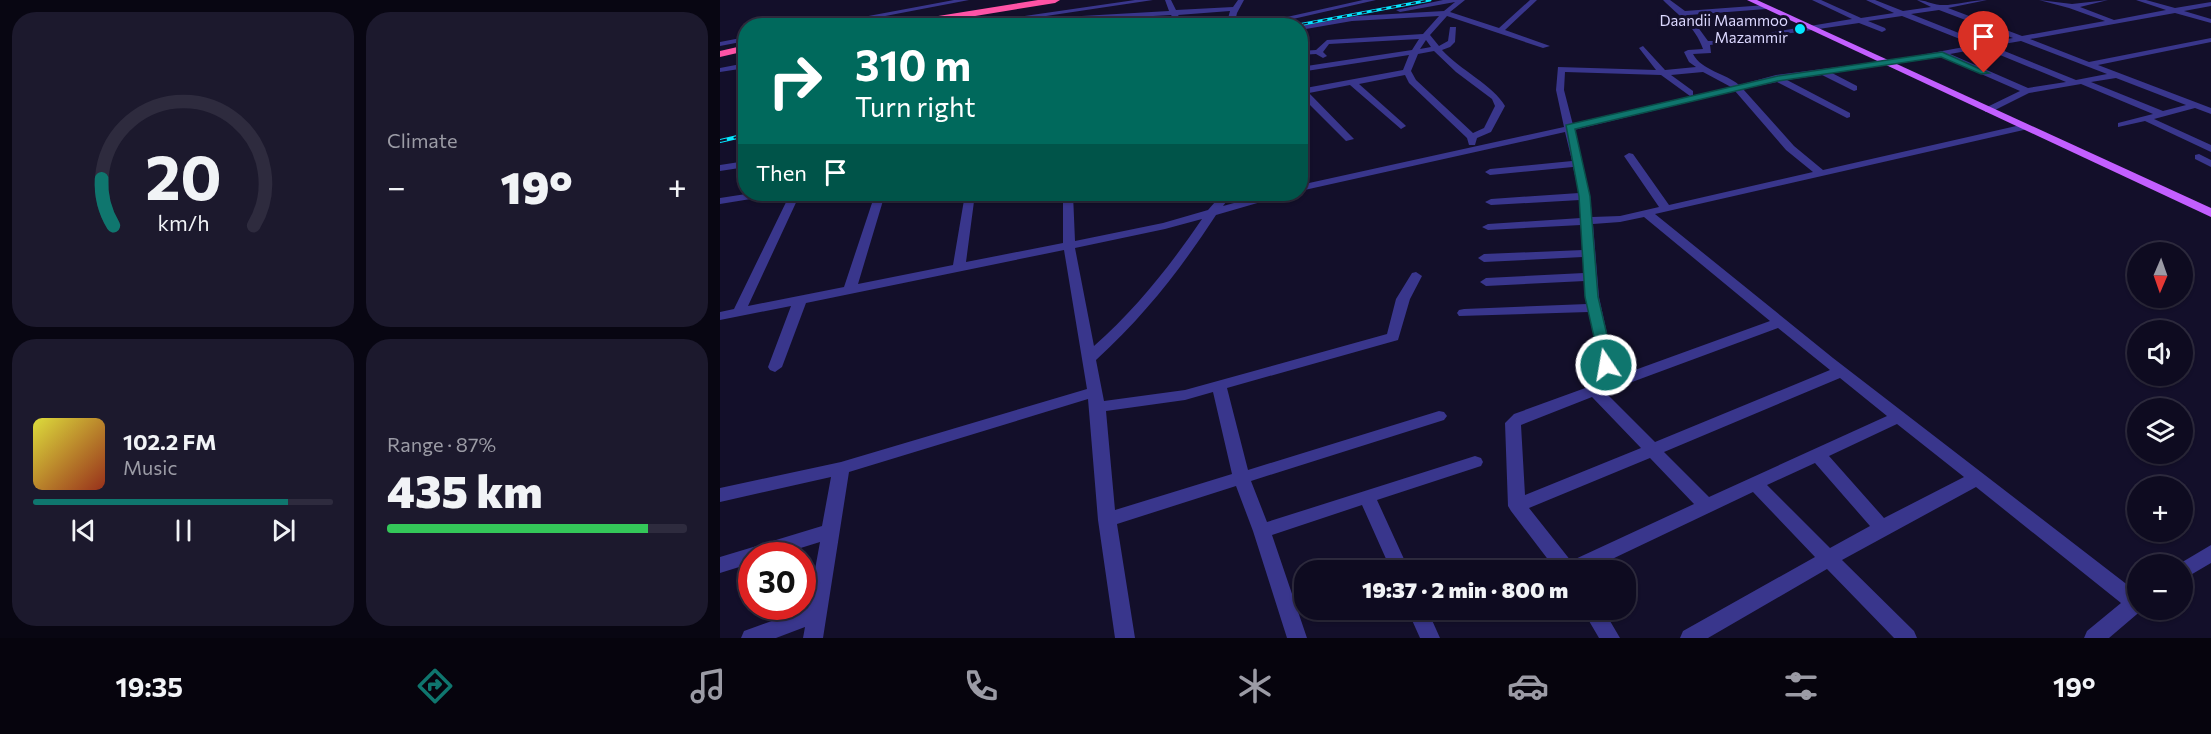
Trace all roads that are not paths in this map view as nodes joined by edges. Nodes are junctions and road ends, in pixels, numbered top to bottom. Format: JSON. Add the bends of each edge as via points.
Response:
{"nodes":[{"id":1,"x":966,"y":0,"type":"edge"},
{"id":2,"x":1023,"y":0,"type":"edge"},
{"id":3,"x":1055,"y":0,"type":"edge"},
{"id":4,"x":1150,"y":0,"type":"edge"},
{"id":5,"x":1168,"y":0,"type":"edge"},
{"id":6,"x":1241,"y":0,"type":"edge"},
{"id":7,"x":1316,"y":0,"type":"edge"},
{"id":8,"x":1373,"y":0,"type":"edge"},
{"id":9,"x":1454,"y":0,"type":"edge"},
{"id":10,"x":1462,"y":0,"type":"edge"},
{"id":11,"x":1534,"y":0,"type":"edge"},
{"id":12,"x":1666,"y":0,"type":"edge"},
{"id":13,"x":1751,"y":0,"type":"edge"},
{"id":14,"x":1815,"y":0,"type":"edge"},
{"id":15,"x":1869,"y":0,"type":"edge"},
{"id":16,"x":1920,"y":0,"type":"edge"},
{"id":17,"x":1984,"y":0,"type":"edge"},
{"id":18,"x":2042,"y":0,"type":"edge"},
{"id":19,"x":2105,"y":0,"type":"edge"},
{"id":20,"x":2139,"y":0,"type":"edge"},
{"id":21,"x":2211,"y":2,"type":"edge"},
{"id":22,"x":2071,"y":6,"type":"junction"},
{"id":23,"x":1766,"y":7,"type":"junction"},
{"id":24,"x":1938,"y":7,"type":"junction"},
{"id":25,"x":1236,"y":9,"type":"junction"},
{"id":26,"x":2172,"y":9,"type":"junction"},
{"id":27,"x":1173,"y":12,"type":"junction"},
{"id":28,"x":1316,"y":12,"type":"junction"},
{"id":29,"x":1445,"y":13,"type":"junction"},
{"id":30,"x":1685,"y":13,"type":"junction"},
{"id":31,"x":1901,"y":13,"type":"junction"},
{"id":32,"x":864,"y":18,"type":"edge"},
{"id":33,"x":913,"y":18,"type":"edge"},
{"id":34,"x":943,"y":18,"type":"edge"},
{"id":35,"x":1018,"y":18,"type":"edge"},
{"id":36,"x":1085,"y":18,"type":"edge"},
{"id":37,"x":1177,"y":18,"type":"edge"},
{"id":38,"x":1233,"y":18,"type":"edge"},
{"id":39,"x":1287,"y":18,"type":"edge"},
{"id":40,"x":1350,"y":19,"type":"junction"},
{"id":41,"x":1861,"y":20,"type":"junction"},
{"id":42,"x":2111,"y":21,"type":"junction"},
{"id":43,"x":2211,"y":21,"type":"edge"},
{"id":44,"x":1308,"y":27,"type":"edge"},
{"id":45,"x":1453,"y":29,"type":"dead end"},
{"id":46,"x":1812,"y":29,"type":"junction"},
{"id":47,"x":1882,"y":30,"type":"dead end"},
{"id":48,"x":1500,"y":31,"type":"junction"},
{"id":49,"x":1427,"y":36,"type":"junction"},
{"id":50,"x":2018,"y":38,"type":"junction"},
{"id":51,"x":2211,"y":40,"type":"edge"},
{"id":52,"x":738,"y":41,"type":"edge"},
{"id":53,"x":1705,"y":43,"type":"junction"},
{"id":54,"x":720,"y":44,"type":"edge"},
{"id":55,"x":1979,"y":45,"type":"junction"},
{"id":56,"x":1546,"y":46,"type":"dead end"},
{"id":57,"x":1643,"y":48,"type":"dead end"},
{"id":58,"x":1435,"y":49,"type":"junction"},
{"id":59,"x":738,"y":50,"type":"edge"},
{"id":60,"x":1317,"y":52,"type":"junction"},
{"id":61,"x":1414,"y":52,"type":"junction"},
{"id":62,"x":1938,"y":52,"type":"junction"},
{"id":63,"x":1308,"y":53,"type":"edge"},
{"id":64,"x":720,"y":54,"type":"edge"},
{"id":65,"x":738,"y":56,"type":"edge"},
{"id":66,"x":720,"y":59,"type":"edge"},
{"id":67,"x":1882,"y":62,"type":"junction"},
{"id":68,"x":2090,"y":64,"type":"junction"},
{"id":69,"x":1331,"y":66,"type":"junction"},
{"id":70,"x":738,"y":67,"type":"edge"},
{"id":71,"x":1308,"y":69,"type":"edge"},
{"id":72,"x":1704,"y":69,"type":"junction"},
{"id":73,"x":720,"y":70,"type":"edge"},
{"id":74,"x":1820,"y":70,"type":"junction"},
{"id":75,"x":1407,"y":72,"type":"junction"},
{"id":76,"x":1663,"y":73,"type":"junction"},
{"id":77,"x":2120,"y":75,"type":"junction"},
{"id":78,"x":1775,"y":77,"type":"junction"},
{"id":79,"x":2080,"y":82,"type":"junction"},
{"id":80,"x":1348,"y":83,"type":"junction"},
{"id":81,"x":1735,"y":86,"type":"junction"},
{"id":82,"x":1854,"y":88,"type":"dead end"},
{"id":83,"x":1308,"y":90,"type":"edge"},
{"id":84,"x":2027,"y":91,"type":"junction"},
{"id":85,"x":1690,"y":93,"type":"junction"},
{"id":86,"x":1308,"y":98,"type":"edge"},
{"id":87,"x":2195,"y":105,"type":"junction"},
{"id":88,"x":1988,"y":110,"type":"junction"},
{"id":89,"x":2211,"y":111,"type":"edge"},
{"id":90,"x":2162,"y":114,"type":"junction"},
{"id":91,"x":1847,"y":115,"type":"dead end"},
{"id":92,"x":2145,"y":118,"type":"junction"},
{"id":93,"x":1590,"y":123,"type":"junction"},
{"id":94,"x":2121,"y":125,"type":"dead end"},
{"id":95,"x":1401,"y":126,"type":"dead end"},
{"id":96,"x":2025,"y":127,"type":"junction"},
{"id":97,"x":1569,"y":128,"type":"junction"},
{"id":98,"x":1472,"y":137,"type":"junction"},
{"id":99,"x":1349,"y":139,"type":"dead end"},
{"id":100,"x":1471,"y":148,"type":"junction"},
{"id":101,"x":2211,"y":152,"type":"edge"},
{"id":102,"x":1629,"y":156,"type":"dead end"},
{"id":103,"x":1576,"y":164,"type":"junction"},
{"id":104,"x":2211,"y":164,"type":"edge"},
{"id":105,"x":738,"y":165,"type":"edge"},
{"id":106,"x":720,"y":168,"type":"edge"},
{"id":107,"x":1490,"y":172,"type":"dead end"},
{"id":108,"x":1820,"y":173,"type":"junction"},
{"id":109,"x":1308,"y":186,"type":"edge"},
{"id":110,"x":1585,"y":196,"type":"junction"},
{"id":111,"x":738,"y":198,"type":"edge"},
{"id":112,"x":720,"y":201,"type":"edge"},
{"id":113,"x":792,"y":201,"type":"edge"},
{"id":114,"x":878,"y":201,"type":"edge"},
{"id":115,"x":969,"y":201,"type":"edge"},
{"id":116,"x":1068,"y":201,"type":"edge"},
{"id":117,"x":1221,"y":201,"type":"edge"},
{"id":118,"x":1252,"y":201,"type":"edge"},
{"id":119,"x":1491,"y":202,"type":"dead end"},
{"id":120,"x":1666,"y":209,"type":"junction"},
{"id":121,"x":1212,"y":212,"type":"junction"},
{"id":122,"x":1646,"y":213,"type":"junction"},
{"id":123,"x":2211,"y":213,"type":"edge"},
{"id":124,"x":1588,"y":223,"type":"junction"},
{"id":125,"x":1488,"y":227,"type":"dead end"},
{"id":126,"x":1069,"y":245,"type":"junction"},
{"id":127,"x":1588,"y":253,"type":"junction"},
{"id":128,"x":1484,"y":258,"type":"dead end"},
{"id":129,"x":959,"y":268,"type":"junction"},
{"id":130,"x":1416,"y":276,"type":"dead end"},
{"id":131,"x":1590,"y":277,"type":"junction"},
{"id":132,"x":1486,"y":282,"type":"dead end"},
{"id":133,"x":850,"y":290,"type":"junction"},
{"id":134,"x":800,"y":300,"type":"junction"},
{"id":135,"x":1594,"y":308,"type":"junction"},
{"id":136,"x":739,"y":312,"type":"junction"},
{"id":137,"x":1464,"y":313,"type":"dead end"},
{"id":138,"x":720,"y":316,"type":"edge"},
{"id":139,"x":1777,"y":322,"type":"junction"},
{"id":140,"x":1089,"y":358,"type":"junction"},
{"id":141,"x":1606,"y":365,"type":"dead end"},
{"id":142,"x":775,"y":367,"type":"dead end"},
{"id":143,"x":1840,"y":372,"type":"junction"},
{"id":144,"x":1219,"y":385,"type":"junction"},
{"id":145,"x":1595,"y":390,"type":"junction"},
{"id":146,"x":1096,"y":400,"type":"junction"},
{"id":147,"x":1439,"y":416,"type":"dead end"},
{"id":148,"x":1898,"y":417,"type":"junction"},
{"id":149,"x":1653,"y":450,"type":"junction"},
{"id":150,"x":1818,"y":455,"type":"junction"},
{"id":151,"x":1475,"y":462,"type":"dead end"},
{"id":152,"x":842,"y":468,"type":"junction"},
{"id":153,"x":1241,"y":477,"type":"junction"},
{"id":154,"x":1978,"y":478,"type":"junction"},
{"id":155,"x":1756,"y":485,"type":"junction"},
{"id":156,"x":720,"y":495,"type":"edge"},
{"id":157,"x":1367,"y":497,"type":"junction"},
{"id":158,"x":1517,"y":506,"type":"junction"},
{"id":159,"x":1708,"y":507,"type":"junction"},
{"id":160,"x":1107,"y":520,"type":"junction"},
{"id":161,"x":1882,"y":528,"type":"junction"},
{"id":162,"x":831,"y":531,"type":"junction"},
{"id":163,"x":1262,"y":531,"type":"junction"},
{"id":164,"x":795,"y":542,"type":"edge"},
{"id":165,"x":2211,"y":553,"type":"edge"},
{"id":166,"x":1830,"y":558,"type":"junction"},
{"id":167,"x":738,"y":559,"type":"edge"},
{"id":168,"x":1395,"y":560,"type":"edge"},
{"id":169,"x":1561,"y":560,"type":"edge"},
{"id":170,"x":1591,"y":560,"type":"edge"},
{"id":171,"x":720,"y":565,"type":"edge"},
{"id":172,"x":2193,"y":565,"type":"edge"},
{"id":173,"x":2127,"y":595,"type":"edge"},
{"id":174,"x":2127,"y":610,"type":"edge"},
{"id":175,"x":818,"y":614,"type":"junction"},
{"id":176,"x":1422,"y":620,"type":"edge"},
{"id":177,"x":1599,"y":620,"type":"edge"},
{"id":178,"x":751,"y":638,"type":"edge"},
{"id":179,"x":813,"y":638,"type":"edge"},
{"id":180,"x":1125,"y":638,"type":"edge"},
{"id":181,"x":1297,"y":638,"type":"edge"},
{"id":182,"x":1430,"y":638,"type":"edge"},
{"id":183,"x":1610,"y":638,"type":"edge"},
{"id":184,"x":1690,"y":638,"type":"edge"},
{"id":185,"x":1907,"y":638,"type":"edge"},
{"id":186,"x":2094,"y":638,"type":"edge"}],
"edges":[{"from":1,"to":32,"type":"street"},
{"from":2,"to":33,"type":"highway"},
{"from":3,"to":34,"type":"highway"},
{"from":4,"to":35,"type":"street"},
{"from":5,"to":27,"type":"street"},
{"from":6,"to":25,"type":"street"},
{"from":7,"to":28,"type":"street"},
{"from":8,"to":28,"type":"street"},
{"from":9,"to":40,"type":"street"},
{"from":10,"to":29,"type":"street"},
{"from":11,"to":48,"type":"street"},
{"from":12,"to":30,"type":"street"},
{"from":13,"to":23,"type":"main road"},
{"from":14,"to":41,"type":"street"},
{"from":15,"to":31,"type":"street"},
{"from":16,"to":24,"type":"street"},
{"from":17,"to":24,"type":"street"},
{"from":18,"to":22,"type":"street"},
{"from":19,"to":22,"type":"street"},
{"from":20,"to":26,"type":"street"},
{"from":21,"to":26,"type":"street"},
{"from":22,"to":42,"type":"street"},
{"from":23,"to":30,"type":"street"},
{"from":23,"to":46,"type":"main road"},
{"from":24,"to":31,"type":"street"},
{"from":24,"to":50,"type":"street"},
{"from":25,"to":27,"type":"street"},
{"from":25,"to":38,"type":"street"},
{"from":26,"to":42,"type":"street"},
{"from":26,"to":43,"type":"street"},
{"from":27,"to":36,"type":"street"},
{"from":27,"to":37,"type":"street"},
{"from":28,"to":39,"type":"street"},
{"from":29,"to":40,"type":"street"},
{"from":29,"to":48,"type":"street"},
{"from":29,"to":49,"type":"street"},
{"from":30,"to":53,"type":"street"},
{"from":31,"to":41,"type":"street"},
{"from":31,"to":55,"type":"street"},
{"from":40,"to":44,"type":"street"},
{"from":41,"to":46,"type":"street"},
{"from":41,"to":47,"type":"street"},
{"from":42,"to":50,"type":"street"},
{"from":45,"to":58,"type":"street","via":[[1450,44]]},
{"from":46,"to":53,"type":"street"},
{"from":46,"to":67,"type":"main road"},
{"from":48,"to":56,"type":"street"},
{"from":49,"to":58,"type":"street"},
{"from":49,"to":60,"type":"street","via":[[1332,42],[1323,44]]},
{"from":49,"to":61,"type":"street"},
{"from":50,"to":55,"type":"street"},
{"from":50,"to":68,"type":"street"},
{"from":51,"to":68,"type":"street"},
{"from":52,"to":54,"type":"street"},
{"from":53,"to":72,"type":"street","via":[[1708,51],[1688,52]]},
{"from":55,"to":62,"type":"street"},
{"from":55,"to":79,"type":"street"},
{"from":57,"to":76,"type":"street"},
{"from":58,"to":61,"type":"street"},
{"from":58,"to":98,"type":"street","via":[[1496,98],[1500,106],[1488,130]]},
{"from":59,"to":64,"type":"highway"},
{"from":60,"to":63,"type":"street"},
{"from":60,"to":69,"type":"street"},
{"from":61,"to":69,"type":"street"},
{"from":61,"to":75,"type":"street"},
{"from":62,"to":67,"type":"street"},
{"from":62,"to":84,"type":"street"},
{"from":65,"to":66,"type":"highway"},
{"from":67,"to":74,"type":"street"},
{"from":67,"to":88,"type":"main road"},
{"from":68,"to":77,"type":"street"},
{"from":69,"to":71,"type":"street"},
{"from":69,"to":80,"type":"street"},
{"from":70,"to":73,"type":"street"},
{"from":72,"to":76,"type":"street"},
{"from":72,"to":81,"type":"street"},
{"from":74,"to":78,"type":"street"},
{"from":74,"to":82,"type":"street"},
{"from":75,"to":80,"type":"street"},
{"from":75,"to":98,"type":"street"},
{"from":76,"to":85,"type":"street"},
{"from":76,"to":97,"type":"street","via":[[1561,69],[1560,90]]},
{"from":77,"to":79,"type":"street"},
{"from":77,"to":87,"type":"street"},
{"from":78,"to":81,"type":"street"},
{"from":78,"to":91,"type":"street"},
{"from":79,"to":84,"type":"street"},
{"from":79,"to":90,"type":"street"},
{"from":80,"to":83,"type":"street"},
{"from":80,"to":95,"type":"street"},
{"from":81,"to":85,"type":"street"},
{"from":81,"to":93,"type":"street"},
{"from":81,"to":108,"type":"street","via":[[1790,148]]},
{"from":84,"to":88,"type":"street"},
{"from":85,"to":93,"type":"street"},
{"from":86,"to":99,"type":"street"},
{"from":87,"to":89,"type":"street"},
{"from":87,"to":90,"type":"street"},
{"from":88,"to":96,"type":"main road"},
{"from":90,"to":92,"type":"street"},
{"from":92,"to":94,"type":"street"},
{"from":92,"to":101,"type":"street"},
{"from":93,"to":97,"type":"street"},
{"from":96,"to":108,"type":"street"},
{"from":96,"to":123,"type":"main road"},
{"from":97,"to":100,"type":"street"},
{"from":97,"to":103,"type":"street"},
{"from":98,"to":100,"type":"street"},
{"from":100,"to":109,"type":"street"},
{"from":101,"to":104,"type":"street","via":[[2199,157]]},
{"from":102,"to":120,"type":"street"},
{"from":103,"to":107,"type":"street"},
{"from":103,"to":110,"type":"street"},
{"from":105,"to":106,"type":"street"},
{"from":108,"to":120,"type":"street"},
{"from":110,"to":119,"type":"street"},
{"from":110,"to":124,"type":"street"},
{"from":111,"to":112,"type":"street"},
{"from":113,"to":136,"type":"street"},
{"from":114,"to":133,"type":"street"},
{"from":115,"to":129,"type":"street"},
{"from":116,"to":126,"type":"street"},
{"from":117,"to":121,"type":"street"},
{"from":118,"to":121,"type":"street"},
{"from":120,"to":122,"type":"street"},
{"from":121,"to":126,"type":"street","via":[[1165,226]]},
{"from":121,"to":140,"type":"street","via":[[1177,265],[1124,327]]},
{"from":122,"to":124,"type":"street"},
{"from":122,"to":139,"type":"street"},
{"from":124,"to":125,"type":"street"},
{"from":124,"to":127,"type":"street"},
{"from":126,"to":129,"type":"street"},
{"from":126,"to":140,"type":"street"},
{"from":127,"to":128,"type":"street"},
{"from":127,"to":131,"type":"street"},
{"from":129,"to":133,"type":"street"},
{"from":130,"to":144,"type":"street","via":[[1403,299],[1393,337]]},
{"from":131,"to":132,"type":"street"},
{"from":131,"to":135,"type":"street"},
{"from":133,"to":134,"type":"street"},
{"from":134,"to":136,"type":"street"},
{"from":134,"to":142,"type":"street"},
{"from":135,"to":137,"type":"street"},
{"from":135,"to":141,"type":"street"},
{"from":136,"to":138,"type":"street"},
{"from":139,"to":143,"type":"street"},
{"from":139,"to":145,"type":"street"},
{"from":140,"to":146,"type":"street"},
{"from":143,"to":148,"type":"street"},
{"from":143,"to":149,"type":"street"},
{"from":144,"to":146,"type":"street","via":[[1185,395]]},
{"from":144,"to":153,"type":"street"},
{"from":145,"to":149,"type":"street"},
{"from":145,"to":158,"type":"street","via":[[1514,423]]},
{"from":146,"to":152,"type":"street"},
{"from":146,"to":160,"type":"street"},
{"from":147,"to":153,"type":"street"},
{"from":148,"to":150,"type":"street"},
{"from":148,"to":154,"type":"street"},
{"from":149,"to":158,"type":"street"},
{"from":149,"to":159,"type":"street"},
{"from":150,"to":155,"type":"street"},
{"from":150,"to":161,"type":"street"},
{"from":151,"to":157,"type":"street"},
{"from":152,"to":156,"type":"street"},
{"from":152,"to":162,"type":"street"},
{"from":153,"to":160,"type":"street"},
{"from":153,"to":163,"type":"street"},
{"from":154,"to":161,"type":"street"},
{"from":154,"to":173,"type":"street"},
{"from":155,"to":159,"type":"street"},
{"from":155,"to":166,"type":"street"},
{"from":157,"to":163,"type":"street"},
{"from":157,"to":168,"type":"street"},
{"from":158,"to":169,"type":"street"},
{"from":159,"to":170,"type":"street"},
{"from":160,"to":180,"type":"street"},
{"from":161,"to":166,"type":"street"},
{"from":162,"to":164,"type":"street"},
{"from":162,"to":175,"type":"street"},
{"from":163,"to":181,"type":"street"},
{"from":165,"to":172,"type":"street"},
{"from":166,"to":184,"type":"street"},
{"from":166,"to":185,"type":"street"},
{"from":167,"to":171,"type":"street"},
{"from":174,"to":186,"type":"street"},
{"from":175,"to":178,"type":"street"},
{"from":175,"to":179,"type":"street"},
{"from":176,"to":182,"type":"street"},
{"from":177,"to":183,"type":"street"}]}
